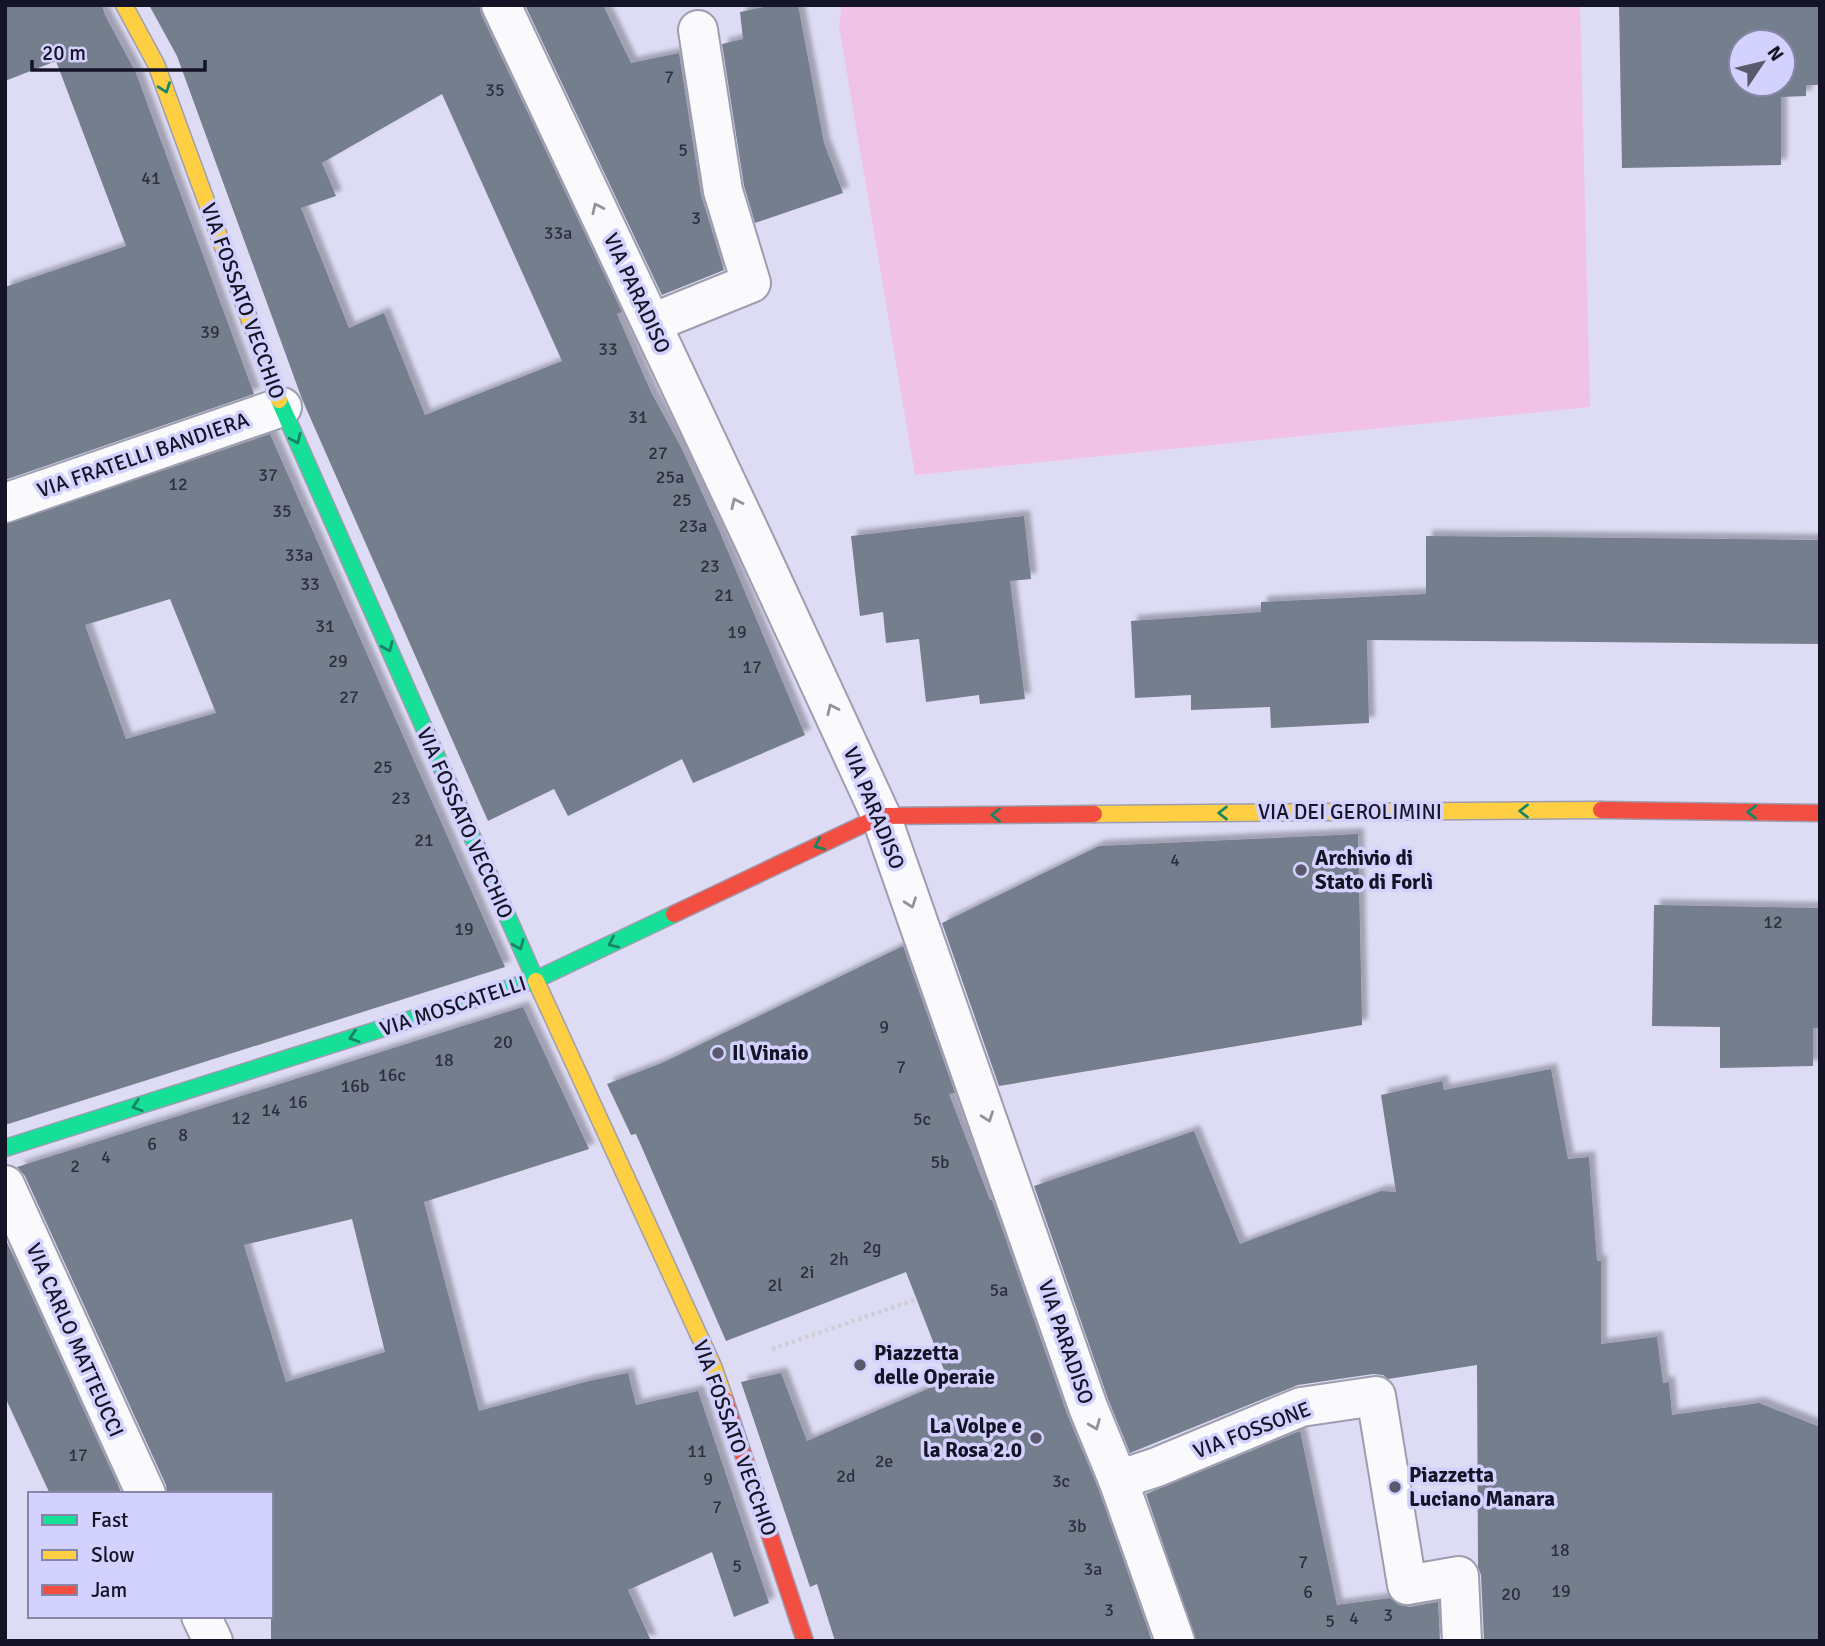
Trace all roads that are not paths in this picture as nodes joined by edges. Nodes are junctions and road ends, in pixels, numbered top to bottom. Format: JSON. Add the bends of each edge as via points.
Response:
{"nodes":[{"id":1,"x":124,"y":5,"type":"edge"},
{"id":2,"x":501,"y":5,"type":"edge"},
{"id":3,"x":698,"y":30,"type":"dead end"},
{"id":4,"x":652,"y":323,"type":"junction"},
{"id":5,"x":282,"y":407,"type":"junction"},
{"id":6,"x":5,"y":503,"type":"edge"},
{"id":7,"x":1820,"y":813,"type":"edge"},
{"id":8,"x":880,"y":816,"type":"junction"},
{"id":9,"x":535,"y":980,"type":"junction"},
{"id":10,"x":5,"y":1148,"type":"edge"},
{"id":11,"x":5,"y":1185,"type":"edge"},
{"id":12,"x":1118,"y":1480,"type":"junction"},
{"id":13,"x":145,"y":1492,"type":"edge"},
{"id":14,"x":202,"y":1618,"type":"edge"},
{"id":15,"x":213,"y":1641,"type":"edge"},
{"id":16,"x":805,"y":1641,"type":"edge"},
{"id":17,"x":1175,"y":1641,"type":"edge"},
{"id":18,"x":1462,"y":1641,"type":"edge"}],
"edges":[{"from":1,"to":5,"type":"street","name":"VIA FOSSATO VECCHIO","one_way":true,"via":[[156,64]]},
{"from":4,"to":2,"type":"street","name":"VIA PARADISO","one_way":true},
{"from":3,"to":4,"type":"street","via":[[723,191],[751,283]]},
{"from":8,"to":4,"type":"street","name":"VIA PARADISO","one_way":true},
{"from":5,"to":6,"type":"street","name":"VIA FRATELLI BANDIERA"},
{"from":5,"to":9,"type":"street","name":"VIA FOSSATO VECCHIO","one_way":true},
{"from":7,"to":8,"type":"street","name":"VIA DEI GEROLIMINI","one_way":true,"via":[[1622,810]]},
{"from":8,"to":9,"type":"street","name":"VIA MOSCATELLI","one_way":true},
{"from":8,"to":12,"type":"street","name":"VIA PARADISO","one_way":true,"via":[[1088,1407]]},
{"from":9,"to":10,"type":"street","name":"VIA MOSCATELLI","one_way":true},
{"from":9,"to":16,"type":"street","name":"VIA FOSSATO VECCHIO","via":[[713,1366]]},
{"from":11,"to":13,"type":"street","name":"VIA CARLO MATTEUCCI"},
{"from":12,"to":17,"type":"street","name":"VIA PARADISO"},
{"from":12,"to":18,"type":"street","name":"VIA FOSSONE","via":[[1301,1406],[1376,1396],[1407,1585],[1458,1576]]},
{"from":14,"to":15,"type":"street"}]}
